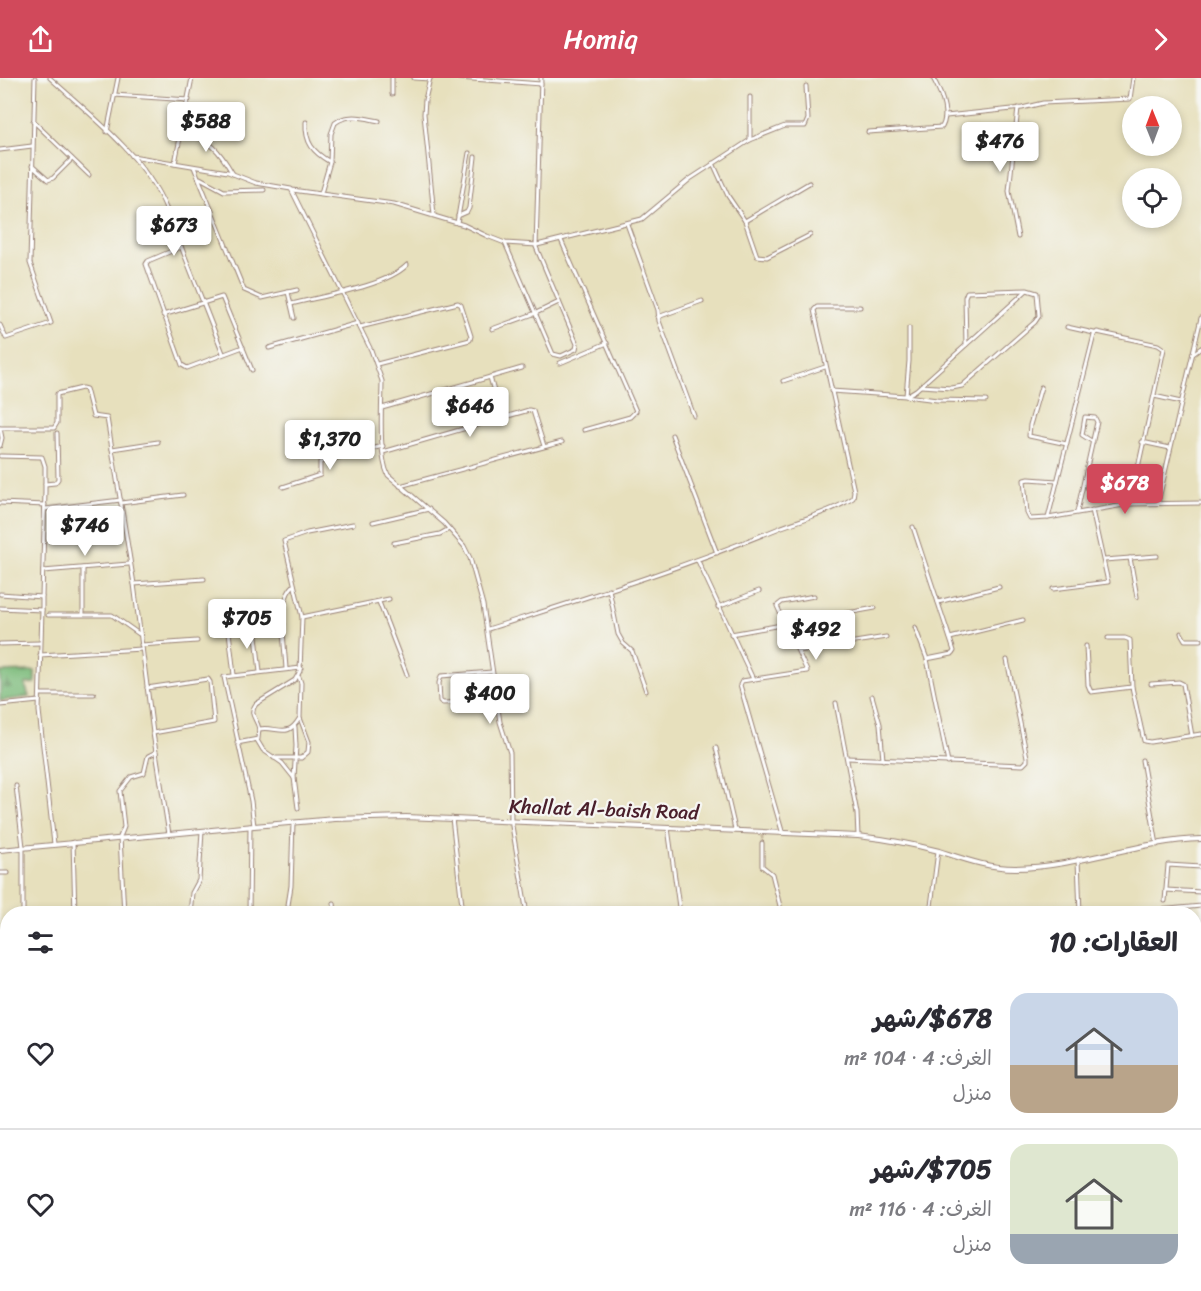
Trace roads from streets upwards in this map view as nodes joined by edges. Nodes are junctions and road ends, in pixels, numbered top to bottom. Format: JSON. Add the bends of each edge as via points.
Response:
{"nodes":[{"id":1,"x":35,"y":78,"type":"edge"},
{"id":2,"x":50,"y":78,"type":"edge"},
{"id":3,"x":118,"y":78,"type":"edge"},
{"id":4,"x":192,"y":78,"type":"edge"},
{"id":5,"x":392,"y":78,"type":"edge"},
{"id":6,"x":414,"y":78,"type":"edge"},
{"id":7,"x":459,"y":78,"type":"edge"},
{"id":8,"x":541,"y":78,"type":"edge"},
{"id":9,"x":933,"y":78,"type":"edge"},
{"id":10,"x":1133,"y":78,"type":"edge"},
{"id":11,"x":430,"y":79,"type":"edge"},
{"id":12,"x":541,"y":84,"type":"junction"},
{"id":13,"x":806,"y":86,"type":"dead end"},
{"id":14,"x":392,"y":94,"type":"dead end"},
{"id":15,"x":114,"y":95,"type":"junction"},
{"id":16,"x":750,"y":97,"type":"dead end"},
{"id":17,"x":189,"y":100,"type":"junction"},
{"id":18,"x":1018,"y":108,"type":"junction"},
{"id":19,"x":946,"y":116,"type":"junction"},
{"id":20,"x":33,"y":121,"type":"junction"},
{"id":21,"x":379,"y":121,"type":"dead end"},
{"id":22,"x":306,"y":122,"type":"dead end"},
{"id":23,"x":183,"y":129,"type":"junction"},
{"id":24,"x":107,"y":132,"type":"junction"},
{"id":25,"x":868,"y":132,"type":"dead end"},
{"id":26,"x":750,"y":140,"type":"junction"},
{"id":27,"x":32,"y":146,"type":"junction"},
{"id":28,"x":0,"y":150,"type":"edge"},
{"id":29,"x":469,"y":153,"type":"dead end"},
{"id":30,"x":132,"y":156,"type":"junction"},
{"id":31,"x":475,"y":157,"type":"dead end"},
{"id":32,"x":72,"y":159,"type":"junction"},
{"id":33,"x":330,"y":162,"type":"junction"},
{"id":34,"x":713,"y":163,"type":"junction"},
{"id":35,"x":175,"y":164,"type":"junction"},
{"id":36,"x":32,"y":166,"type":"junction"},
{"id":37,"x":194,"y":167,"type":"junction"},
{"id":38,"x":233,"y":174,"type":"junction"},
{"id":39,"x":89,"y":175,"type":"dead end"},
{"id":40,"x":198,"y":177,"type":"junction"},
{"id":41,"x":809,"y":183,"type":"dead end"},
{"id":42,"x":291,"y":189,"type":"junction"},
{"id":43,"x":264,"y":190,"type":"dead end"},
{"id":44,"x":321,"y":193,"type":"junction"},
{"id":45,"x":434,"y":215,"type":"junction"},
{"id":46,"x":458,"y":216,"type":"junction"},
{"id":47,"x":745,"y":221,"type":"junction"},
{"id":48,"x":457,"y":223,"type":"junction"},
{"id":49,"x":627,"y":224,"type":"junction"},
{"id":50,"x":810,"y":235,"type":"dead end"},
{"id":51,"x":1018,"y":237,"type":"dead end"},
{"id":52,"x":561,"y":240,"type":"junction"},
{"id":53,"x":505,"y":243,"type":"junction"},
{"id":54,"x":537,"y":245,"type":"junction"},
{"id":55,"x":181,"y":247,"type":"junction"},
{"id":56,"x":407,"y":265,"type":"dead end"},
{"id":57,"x":297,"y":290,"type":"dead end"},
{"id":58,"x":1027,"y":290,"type":"junction"},
{"id":59,"x":288,"y":292,"type":"junction"},
{"id":60,"x":343,"y":292,"type":"junction"},
{"id":61,"x":203,"y":302,"type":"junction"},
{"id":62,"x":559,"y":302,"type":"junction"},
{"id":63,"x":702,"y":302,"type":"dead end"},
{"id":64,"x":291,"y":304,"type":"junction"},
{"id":65,"x":860,"y":307,"type":"dead end"},
{"id":66,"x":536,"y":313,"type":"junction"},
{"id":67,"x":163,"y":315,"type":"junction"},
{"id":68,"x":658,"y":317,"type":"junction"},
{"id":69,"x":294,"y":318,"type":"dead end"},
{"id":70,"x":1201,"y":318,"type":"edge"},
{"id":71,"x":0,"y":325,"type":"edge"},
{"id":72,"x":359,"y":325,"type":"junction"},
{"id":73,"x":1067,"y":327,"type":"dead end"},
{"id":74,"x":909,"y":328,"type":"dead end"},
{"id":75,"x":492,"y":329,"type":"dead end"},
{"id":76,"x":1095,"y":333,"type":"junction"},
{"id":77,"x":607,"y":343,"type":"junction"},
{"id":78,"x":966,"y":345,"type":"junction"},
{"id":79,"x":243,"y":347,"type":"junction"},
{"id":80,"x":269,"y":348,"type":"dead end"},
{"id":81,"x":1201,"y":348,"type":"edge"},
{"id":82,"x":223,"y":353,"type":"junction"},
{"id":83,"x":1192,"y":355,"type":"junction"},
{"id":84,"x":560,"y":363,"type":"dead end"},
{"id":85,"x":377,"y":364,"type":"junction"},
{"id":86,"x":825,"y":367,"type":"junction"},
{"id":87,"x":522,"y":369,"type":"dead end"},
{"id":88,"x":252,"y":370,"type":"dead end"},
{"id":89,"x":490,"y":378,"type":"junction"},
{"id":90,"x":783,"y":381,"type":"dead end"},
{"id":91,"x":921,"y":386,"type":"junction"},
{"id":92,"x":1041,"y":387,"type":"dead end"},
{"id":93,"x":831,"y":391,"type":"junction"},
{"id":94,"x":906,"y":396,"type":"junction"},
{"id":95,"x":1154,"y":396,"type":"junction"},
{"id":96,"x":986,"y":401,"type":"dead end"},
{"id":97,"x":1181,"y":402,"type":"junction"},
{"id":98,"x":382,"y":408,"type":"junction"},
{"id":99,"x":694,"y":416,"type":"dead end"},
{"id":100,"x":501,"y":417,"type":"junction"},
{"id":101,"x":0,"y":428,"type":"edge"},
{"id":102,"x":584,"y":430,"type":"dead end"},
{"id":103,"x":57,"y":433,"type":"dead end"},
{"id":104,"x":672,"y":435,"type":"dead end"},
{"id":105,"x":158,"y":442,"type":"dead end"},
{"id":106,"x":562,"y":442,"type":"dead end"},
{"id":107,"x":1093,"y":442,"type":"junction"},
{"id":108,"x":1142,"y":442,"type":"junction"},
{"id":109,"x":1067,"y":444,"type":"junction"},
{"id":110,"x":0,"y":446,"type":"edge"},
{"id":111,"x":383,"y":446,"type":"junction"},
{"id":112,"x":543,"y":446,"type":"junction"},
{"id":113,"x":1170,"y":448,"type":"junction"},
{"id":114,"x":112,"y":449,"type":"junction"},
{"id":115,"x":383,"y":452,"type":"junction"},
{"id":116,"x":0,"y":456,"type":"edge"},
{"id":117,"x":1057,"y":481,"type":"junction"},
{"id":118,"x":45,"y":484,"type":"junction"},
{"id":119,"x":400,"y":486,"type":"junction"},
{"id":120,"x":283,"y":487,"type":"dead end"},
{"id":121,"x":183,"y":495,"type":"dead end"},
{"id":122,"x":121,"y":502,"type":"junction"},
{"id":123,"x":0,"y":503,"type":"edge"},
{"id":124,"x":1158,"y":503,"type":"junction"},
{"id":125,"x":1201,"y":503,"type":"edge"},
{"id":126,"x":1130,"y":504,"type":"junction"},
{"id":127,"x":45,"y":507,"type":"junction"},
{"id":128,"x":429,"y":509,"type":"junction"},
{"id":129,"x":1092,"y":510,"type":"junction"},
{"id":130,"x":1077,"y":512,"type":"junction"},
{"id":131,"x":1048,"y":518,"type":"junction"},
{"id":132,"x":373,"y":522,"type":"dead end"},
{"id":133,"x":353,"y":524,"type":"dead end"},
{"id":134,"x":913,"y":527,"type":"dead end"},
{"id":135,"x":449,"y":530,"type":"junction"},
{"id":136,"x":394,"y":543,"type":"dead end"},
{"id":137,"x":717,"y":553,"type":"junction"},
{"id":138,"x":1157,"y":556,"type":"dead end"},
{"id":139,"x":1130,"y":558,"type":"junction"},
{"id":140,"x":1104,"y":560,"type":"junction"},
{"id":141,"x":698,"y":561,"type":"junction"},
{"id":142,"x":129,"y":564,"type":"junction"},
{"id":143,"x":83,"y":568,"type":"junction"},
{"id":144,"x":44,"y":572,"type":"junction"},
{"id":145,"x":204,"y":579,"type":"dead end"},
{"id":146,"x":134,"y":584,"type":"junction"},
{"id":147,"x":294,"y":585,"type":"junction"},
{"id":148,"x":999,"y":586,"type":"dead end"},
{"id":149,"x":609,"y":589,"type":"junction"},
{"id":150,"x":1053,"y":589,"type":"dead end"},
{"id":151,"x":759,"y":591,"type":"dead end"},
{"id":152,"x":0,"y":594,"type":"edge"},
{"id":153,"x":814,"y":596,"type":"dead end"},
{"id":154,"x":42,"y":597,"type":"junction"},
{"id":155,"x":1137,"y":597,"type":"dead end"},
{"id":156,"x":389,"y":599,"type":"dead end"},
{"id":157,"x":379,"y":602,"type":"junction"},
{"id":158,"x":938,"y":602,"type":"junction"},
{"id":159,"x":718,"y":607,"type":"junction"},
{"id":160,"x":0,"y":608,"type":"edge"},
{"id":161,"x":875,"y":608,"type":"dead end"},
{"id":162,"x":42,"y":610,"type":"junction"},
{"id":163,"x":48,"y":615,"type":"dead end"},
{"id":164,"x":83,"y":615,"type":"junction"},
{"id":165,"x":302,"y":617,"type":"junction"},
{"id":166,"x":1023,"y":620,"type":"dead end"},
{"id":167,"x":284,"y":624,"type":"junction"},
{"id":168,"x":786,"y":624,"type":"junction"},
{"id":169,"x":255,"y":627,"type":"junction"},
{"id":170,"x":915,"y":627,"type":"dead end"},
{"id":171,"x":488,"y":629,"type":"junction"},
{"id":172,"x":1181,"y":633,"type":"dead end"},
{"id":173,"x":139,"y":634,"type":"junction"},
{"id":174,"x":732,"y":634,"type":"junction"},
{"id":175,"x":886,"y":637,"type":"dead end"},
{"id":176,"x":950,"y":638,"type":"junction"},
{"id":177,"x":1108,"y":638,"type":"dead end"},
{"id":178,"x":1201,"y":640,"type":"edge"},
{"id":179,"x":197,"y":641,"type":"dead end"},
{"id":180,"x":40,"y":642,"type":"junction"},
{"id":181,"x":0,"y":644,"type":"edge"},
{"id":182,"x":1086,"y":646,"type":"dead end"},
{"id":183,"x":142,"y":647,"type":"junction"},
{"id":184,"x":799,"y":651,"type":"junction"},
{"id":185,"x":40,"y":655,"type":"junction"},
{"id":186,"x":927,"y":659,"type":"junction"},
{"id":187,"x":1006,"y":660,"type":"dead end"},
{"id":188,"x":301,"y":668,"type":"junction"},
{"id":189,"x":286,"y":669,"type":"junction"},
{"id":190,"x":260,"y":672,"type":"junction"},
{"id":191,"x":492,"y":672,"type":"junction"},
{"id":192,"x":234,"y":675,"type":"junction"},
{"id":193,"x":407,"y":675,"type":"dead end"},
{"id":194,"x":298,"y":677,"type":"junction"},
{"id":195,"x":753,"y":679,"type":"junction"},
{"id":196,"x":1151,"y":684,"type":"dead end"},
{"id":197,"x":1132,"y":687,"type":"junction"},
{"id":198,"x":147,"y":688,"type":"junction"},
{"id":199,"x":646,"y":691,"type":"dead end"},
{"id":200,"x":40,"y":694,"type":"junction"},
{"id":201,"x":94,"y":694,"type":"dead end"},
{"id":202,"x":872,"y":696,"type":"dead end"},
{"id":203,"x":39,"y":701,"type":"junction"},
{"id":204,"x":496,"y":701,"type":"junction"},
{"id":205,"x":836,"y":703,"type":"dead end"},
{"id":206,"x":0,"y":705,"type":"edge"},
{"id":207,"x":300,"y":718,"type":"junction"},
{"id":208,"x":295,"y":727,"type":"junction"},
{"id":209,"x":259,"y":729,"type":"junction"},
{"id":210,"x":153,"y":733,"type":"junction"},
{"id":211,"x":1201,"y":734,"type":"edge"},
{"id":212,"x":1192,"y":736,"type":"junction"},
{"id":213,"x":257,"y":740,"type":"junction"},
{"id":214,"x":237,"y":743,"type":"junction"},
{"id":215,"x":716,"y":748,"type":"dead end"},
{"id":216,"x":156,"y":752,"type":"junction"},
{"id":217,"x":295,"y":757,"type":"junction"},
{"id":218,"x":274,"y":758,"type":"junction"},
{"id":219,"x":847,"y":758,"type":"junction"},
{"id":220,"x":883,"y":760,"type":"junction"},
{"id":221,"x":1142,"y":760,"type":"dead end"},
{"id":222,"x":948,"y":763,"type":"junction"},
{"id":223,"x":294,"y":778,"type":"junction"},
{"id":224,"x":16,"y":786,"type":"dead end"},
{"id":225,"x":298,"y":808,"type":"dead end"},
{"id":226,"x":452,"y":818,"type":"junction"},
{"id":227,"x":511,"y":820,"type":"junction"},
{"id":228,"x":293,"y":823,"type":"junction"},
{"id":229,"x":252,"y":826,"type":"junction"},
{"id":230,"x":668,"y":827,"type":"junction"},
{"id":231,"x":202,"y":830,"type":"junction"},
{"id":232,"x":735,"y":830,"type":"junction"},
{"id":233,"x":782,"y":831,"type":"junction"},
{"id":234,"x":169,"y":834,"type":"junction"},
{"id":235,"x":858,"y":836,"type":"junction"},
{"id":236,"x":120,"y":837,"type":"junction"},
{"id":237,"x":1201,"y":839,"type":"edge"},
{"id":238,"x":73,"y":842,"type":"junction"},
{"id":239,"x":762,"y":843,"type":"tunnel mouth"},
{"id":240,"x":54,"y":844,"type":"junction"},
{"id":241,"x":1156,"y":845,"type":"junction"},
{"id":242,"x":23,"y":847,"type":"junction"},
{"id":243,"x":0,"y":850,"type":"edge"},
{"id":244,"x":938,"y":851,"type":"junction"},
{"id":245,"x":1078,"y":860,"type":"junction"},
{"id":246,"x":1201,"y":867,"type":"edge"},
{"id":247,"x":0,"y":873,"type":"edge"},
{"id":248,"x":8,"y":873,"type":"dead end"},
{"id":249,"x":1166,"y":890,"type":"junction"},
{"id":250,"x":1201,"y":892,"type":"edge"},
{"id":251,"x":1165,"y":902,"type":"dead end"},
{"id":252,"x":334,"y":903,"type":"dead end"},
{"id":253,"x":288,"y":905,"type":"dead end"},
{"id":254,"x":23,"y":906,"type":"edge"},
{"id":255,"x":75,"y":906,"type":"edge"},
{"id":256,"x":124,"y":906,"type":"edge"},
{"id":257,"x":191,"y":906,"type":"edge"},
{"id":258,"x":249,"y":906,"type":"edge"},
{"id":259,"x":334,"y":906,"type":"edge"},
{"id":260,"x":463,"y":906,"type":"edge"},
{"id":261,"x":526,"y":906,"type":"edge"},
{"id":262,"x":679,"y":906,"type":"edge"},
{"id":263,"x":780,"y":906,"type":"edge"},
{"id":264,"x":931,"y":906,"type":"edge"},
{"id":265,"x":1080,"y":906,"type":"edge"}],
"edges":[{"from":1,"to":20,"type":"street"},
{"from":2,"to":24,"type":"street"},
{"from":3,"to":15,"type":"street"},
{"from":4,"to":17,"type":"street"},
{"from":5,"to":14,"type":"street"},
{"from":6,"to":11,"type":"street"},
{"from":7,"to":12,"type":"street"},
{"from":8,"to":12,"type":"street"},
{"from":9,"to":19,"type":"street"},
{"from":10,"to":18,"type":"street","via":[[1130,99]]},
{"from":11,"to":45,"type":"street","via":[[424,114]]},
{"from":12,"to":54,"type":"street"},
{"from":13,"to":26,"type":"street","via":[[805,126],[785,126]]},
{"from":15,"to":17,"type":"street"},
{"from":15,"to":24,"type":"street"},
{"from":16,"to":26,"type":"street"},
{"from":17,"to":23,"type":"street"},
{"from":18,"to":19,"type":"street"},
{"from":18,"to":51,"type":"street","via":[[1009,191]]},
{"from":19,"to":25,"type":"street","via":[[940,128]]},
{"from":20,"to":27,"type":"street"},
{"from":20,"to":32,"type":"street"},
{"from":21,"to":33,"type":"street","via":[[355,117],[335,123]]},
{"from":22,"to":33,"type":"street","via":[[306,137],[312,150]]},
{"from":23,"to":35,"type":"street"},
{"from":23,"to":38,"type":"street","via":[[219,150]]},
{"from":24,"to":30,"type":"street"},
{"from":26,"to":34,"type":"street"},
{"from":27,"to":28,"type":"street"},
{"from":27,"to":36,"type":"street"},
{"from":29,"to":46,"type":"street"},
{"from":30,"to":35,"type":"street"},
{"from":30,"to":55,"type":"street","via":[[160,194]]},
{"from":31,"to":46,"type":"street","via":[[469,208]]},
{"from":32,"to":36,"type":"street","via":[[48,180]]},
{"from":32,"to":39,"type":"street"},
{"from":33,"to":44,"type":"street"},
{"from":34,"to":47,"type":"street"},
{"from":34,"to":49,"type":"street","via":[[682,184],[646,217]]},
{"from":35,"to":37,"type":"street"},
{"from":36,"to":71,"type":"street","via":[[30,263],[51,324],[6,338]]},
{"from":37,"to":38,"type":"street"},
{"from":37,"to":40,"type":"street"},
{"from":38,"to":42,"type":"street"},
{"from":40,"to":43,"type":"street","via":[[224,191]]},
{"from":40,"to":59,"type":"street","via":[[244,290],[262,298]]},
{"from":41,"to":47,"type":"street"},
{"from":42,"to":44,"type":"street"},
{"from":42,"to":60,"type":"street"},
{"from":44,"to":45,"type":"street","via":[[394,204]]},
{"from":45,"to":48,"type":"street"},
{"from":46,"to":48,"type":"street"},
{"from":47,"to":50,"type":"street","via":[[760,257]]},
{"from":48,"to":53,"type":"street"},
{"from":49,"to":52,"type":"street"},
{"from":49,"to":68,"type":"street"},
{"from":52,"to":54,"type":"street"},
{"from":52,"to":77,"type":"street"},
{"from":53,"to":54,"type":"street"},
{"from":53,"to":66,"type":"street"},
{"from":54,"to":62,"type":"street"},
{"from":55,"to":61,"type":"street"},
{"from":55,"to":67,"type":"street","via":[[147,262]]},
{"from":56,"to":60,"type":"street","via":[[388,277]]},
{"from":57,"to":59,"type":"street"},
{"from":58,"to":78,"type":"street"},
{"from":58,"to":78,"type":"street","via":[[967,292]]},
{"from":58,"to":91,"type":"street","via":[[1038,296],[1035,322],[962,386]]},
{"from":59,"to":64,"type":"street"},
{"from":60,"to":64,"type":"street"},
{"from":60,"to":72,"type":"street"},
{"from":61,"to":67,"type":"street"},
{"from":61,"to":79,"type":"street","via":[[224,298]]},
{"from":61,"to":82,"type":"street"},
{"from":62,"to":66,"type":"street"},
{"from":62,"to":66,"type":"street","via":[[578,345],[561,356],[554,354]]},
{"from":63,"to":68,"type":"street"},
{"from":64,"to":69,"type":"street"},
{"from":65,"to":86,"type":"street","via":[[814,308]]},
{"from":66,"to":75,"type":"street"},
{"from":67,"to":82,"type":"street","via":[[184,367]]},
{"from":68,"to":99,"type":"street"},
{"from":70,"to":83,"type":"street"},
{"from":72,"to":80,"type":"street"},
{"from":72,"to":85,"type":"street"},
{"from":72,"to":85,"type":"street","via":[[461,305],[470,340]]},
{"from":73,"to":76,"type":"street"},
{"from":74,"to":94,"type":"street"},
{"from":76,"to":95,"type":"street","via":[[1163,347]]},
{"from":76,"to":109,"type":"street"},
{"from":77,"to":84,"type":"street"},
{"from":77,"to":102,"type":"street","via":[[636,411],[630,417]]},
{"from":78,"to":91,"type":"street"},
{"from":79,"to":82,"type":"street"},
{"from":79,"to":88,"type":"street"},
{"from":81,"to":83,"type":"street"},
{"from":83,"to":97,"type":"street"},
{"from":85,"to":98,"type":"street","via":[[382,381]]},
{"from":86,"to":90,"type":"street"},
{"from":86,"to":93,"type":"street"},
{"from":87,"to":89,"type":"street"},
{"from":89,"to":98,"type":"street"},
{"from":89,"to":100,"type":"street"},
{"from":91,"to":94,"type":"street"},
{"from":92,"to":109,"type":"street","via":[[1029,436]]},
{"from":93,"to":94,"type":"street"},
{"from":93,"to":137,"type":"street","via":[[853,498]]},
{"from":94,"to":96,"type":"street"},
{"from":95,"to":97,"type":"street"},
{"from":95,"to":108,"type":"street"},
{"from":97,"to":113,"type":"street"},
{"from":98,"to":111,"type":"street"},
{"from":100,"to":112,"type":"street","via":[[531,410]]},
{"from":100,"to":115,"type":"street"},
{"from":101,"to":110,"type":"street"},
{"from":101,"to":114,"type":"street","via":[[54,428],[57,394],[85,388],[93,416],[107,418]]},
{"from":103,"to":118,"type":"street","via":[[58,479]]},
{"from":104,"to":137,"type":"street"},
{"from":105,"to":114,"type":"street"},
{"from":106,"to":112,"type":"street"},
{"from":107,"to":107,"type":"street","via":[[1097,420],[1085,417],[1082,435]]},
{"from":107,"to":130,"type":"street"},
{"from":108,"to":113,"type":"street"},
{"from":108,"to":126,"type":"street"},
{"from":109,"to":117,"type":"street"},
{"from":111,"to":115,"type":"street"},
{"from":111,"to":120,"type":"street","via":[[320,462],[320,475]]},
{"from":112,"to":119,"type":"street"},
{"from":113,"to":124,"type":"street"},
{"from":114,"to":122,"type":"street"},
{"from":115,"to":119,"type":"street","via":[[388,476]]},
{"from":116,"to":118,"type":"street","via":[[42,457]]},
{"from":117,"to":131,"type":"street"},
{"from":117,"to":131,"type":"street","via":[[1024,480],[1029,518]]},
{"from":118,"to":127,"type":"street"},
{"from":119,"to":128,"type":"street"},
{"from":121,"to":122,"type":"street"},
{"from":122,"to":127,"type":"street"},
{"from":122,"to":142,"type":"street"},
{"from":123,"to":127,"type":"street"},
{"from":124,"to":125,"type":"street"},
{"from":124,"to":126,"type":"street"},
{"from":126,"to":129,"type":"street"},
{"from":127,"to":144,"type":"street"},
{"from":128,"to":132,"type":"street"},
{"from":128,"to":135,"type":"street"},
{"from":129,"to":130,"type":"street"},
{"from":129,"to":140,"type":"street"},
{"from":130,"to":131,"type":"street"},
{"from":133,"to":147,"type":"street","via":[[284,541]]},
{"from":134,"to":158,"type":"street"},
{"from":135,"to":136,"type":"street"},
{"from":135,"to":171,"type":"street","via":[[470,558]]},
{"from":137,"to":141,"type":"street"},
{"from":138,"to":139,"type":"street"},
{"from":139,"to":140,"type":"street"},
{"from":139,"to":155,"type":"street"},
{"from":140,"to":150,"type":"street","via":[[1107,582]]},
{"from":141,"to":149,"type":"street"},
{"from":141,"to":159,"type":"street"},
{"from":142,"to":143,"type":"street"},
{"from":142,"to":146,"type":"street"},
{"from":143,"to":144,"type":"street"},
{"from":143,"to":164,"type":"street"},
{"from":144,"to":154,"type":"street"},
{"from":145,"to":146,"type":"street"},
{"from":146,"to":173,"type":"street"},
{"from":147,"to":165,"type":"street"},
{"from":147,"to":167,"type":"street","via":[[284,602]]},
{"from":148,"to":158,"type":"street"},
{"from":149,"to":171,"type":"street"},
{"from":149,"to":199,"type":"street","via":[[618,634],[632,651]]},
{"from":151,"to":159,"type":"street"},
{"from":152,"to":154,"type":"street"},
{"from":153,"to":168,"type":"street","via":[[779,603]]},
{"from":154,"to":162,"type":"street"},
{"from":156,"to":157,"type":"street"},
{"from":157,"to":165,"type":"street"},
{"from":157,"to":193,"type":"street"},
{"from":158,"to":176,"type":"street"},
{"from":159,"to":174,"type":"street"},
{"from":160,"to":162,"type":"street"},
{"from":161,"to":168,"type":"street"},
{"from":162,"to":180,"type":"street"},
{"from":163,"to":164,"type":"street"},
{"from":164,"to":173,"type":"street","via":[[112,615]]},
{"from":165,"to":188,"type":"street"},
{"from":166,"to":176,"type":"street"},
{"from":167,"to":169,"type":"street"},
{"from":167,"to":189,"type":"street"},
{"from":168,"to":174,"type":"street"},
{"from":168,"to":184,"type":"street"},
{"from":169,"to":190,"type":"street"},
{"from":169,"to":192,"type":"street","via":[[228,634]]},
{"from":170,"to":186,"type":"street"},
{"from":171,"to":191,"type":"street"},
{"from":172,"to":178,"type":"street","via":[[1185,640]]},
{"from":173,"to":183,"type":"street"},
{"from":174,"to":195,"type":"street"},
{"from":175,"to":184,"type":"street"},
{"from":176,"to":186,"type":"street","via":[[954,653]]},
{"from":177,"to":197,"type":"street","via":[[1130,640]]},
{"from":179,"to":183,"type":"street"},
{"from":180,"to":181,"type":"street"},
{"from":180,"to":185,"type":"street"},
{"from":182,"to":197,"type":"street","via":[[1091,692]]},
{"from":183,"to":185,"type":"street"},
{"from":183,"to":198,"type":"street"},
{"from":184,"to":195,"type":"street","via":[[806,672]]},
{"from":185,"to":200,"type":"street"},
{"from":186,"to":222,"type":"street"},
{"from":187,"to":222,"type":"street","via":[[1028,757],[1026,764]]},
{"from":188,"to":189,"type":"street"},
{"from":188,"to":194,"type":"street"},
{"from":189,"to":190,"type":"street"},
{"from":190,"to":192,"type":"street"},
{"from":191,"to":204,"type":"street"},
{"from":191,"to":204,"type":"street","via":[[441,676],[440,701]]},
{"from":192,"to":214,"type":"street","via":[[224,679]]},
{"from":194,"to":207,"type":"street"},
{"from":194,"to":209,"type":"street","via":[[256,705],[252,714]]},
{"from":195,"to":233,"type":"street","via":[[740,685]]},
{"from":196,"to":212,"type":"street","via":[[1183,684]]},
{"from":197,"to":212,"type":"street","via":[[1144,741]]},
{"from":198,"to":210,"type":"street"},
{"from":198,"to":210,"type":"street","via":[[208,679],[210,682],[214,722]]},
{"from":200,"to":201,"type":"street"},
{"from":200,"to":203,"type":"street"},
{"from":202,"to":220,"type":"street","via":[[880,724]]},
{"from":203,"to":206,"type":"street"},
{"from":203,"to":240,"type":"street"},
{"from":204,"to":227,"type":"street","via":[[512,764]]},
{"from":205,"to":219,"type":"street"},
{"from":207,"to":208,"type":"street"},
{"from":207,"to":217,"type":"street","via":[[309,747],[304,757]]},
{"from":208,"to":209,"type":"street","via":[[286,731]]},
{"from":208,"to":217,"type":"street"},
{"from":209,"to":213,"type":"street"},
{"from":210,"to":216,"type":"street"},
{"from":211,"to":212,"type":"street"},
{"from":213,"to":214,"type":"street"},
{"from":213,"to":218,"type":"street"},
{"from":214,"to":229,"type":"street","via":[[251,801]]},
{"from":215,"to":232,"type":"street"},
{"from":216,"to":234,"type":"street"},
{"from":216,"to":236,"type":"street","via":[[148,756],[144,773],[131,777],[120,791],[124,827]]},
{"from":217,"to":218,"type":"street"},
{"from":217,"to":223,"type":"street"},
{"from":218,"to":223,"type":"street"},
{"from":219,"to":220,"type":"street"},
{"from":219,"to":235,"type":"street"},
{"from":220,"to":222,"type":"street"},
{"from":221,"to":241,"type":"street"},
{"from":223,"to":225,"type":"street"},
{"from":224,"to":242,"type":"street"},
{"from":226,"to":227,"type":"street","name":"Khallat Al-baish Road"},
{"from":226,"to":228,"type":"street","name":"Khallat Al-baish Road"},
{"from":226,"to":260,"type":"street"},
{"from":227,"to":230,"type":"street","name":"Khallat Al-baish Road"},
{"from":227,"to":261,"type":"street"},
{"from":228,"to":229,"type":"street","name":"Khallat Al-baish Road"},
{"from":228,"to":253,"type":"street"},
{"from":229,"to":231,"type":"street","name":"Khallat Al-baish Road"},
{"from":229,"to":258,"type":"street"},
{"from":230,"to":232,"type":"street","name":"Khallat Al-baish Road"},
{"from":230,"to":262,"type":"street"},
{"from":231,"to":234,"type":"street","name":"Khallat Al-baish Road"},
{"from":231,"to":257,"type":"street","via":[[199,880],[192,892]]},
{"from":232,"to":233,"type":"street","name":"Khallat Al-baish Road"},
{"from":233,"to":235,"type":"street","name":"Khallat Al-baish Road"},
{"from":234,"to":236,"type":"street","name":"Khallat Al-baish Road"},
{"from":235,"to":244,"type":"street","name":"Khallat Al-baish Road"},
{"from":236,"to":238,"type":"street","name":"Khallat Al-baish Road"},
{"from":236,"to":256,"type":"street"},
{"from":237,"to":241,"type":"street","name":"Khallat Al-baish Road"},
{"from":238,"to":240,"type":"street","name":"Khallat Al-baish Road"},
{"from":238,"to":255,"type":"street"},
{"from":239,"to":263,"type":"street","via":[[762,866],[772,874]]},
{"from":240,"to":242,"type":"street","name":"Khallat Al-baish Road"},
{"from":241,"to":245,"type":"street","name":"Khallat Al-baish Road"},
{"from":242,"to":243,"type":"street","name":"Khallat Al-baish Road"},
{"from":242,"to":254,"type":"street"},
{"from":244,"to":245,"type":"street","name":"Khallat Al-baish Road","via":[[989,866],[1013,868]]},
{"from":244,"to":264,"type":"street"},
{"from":245,"to":265,"type":"street"},
{"from":246,"to":249,"type":"street","via":[[1168,865]]},
{"from":247,"to":248,"type":"street"},
{"from":249,"to":250,"type":"street"},
{"from":249,"to":251,"type":"street"},
{"from":252,"to":259,"type":"street"}]}
